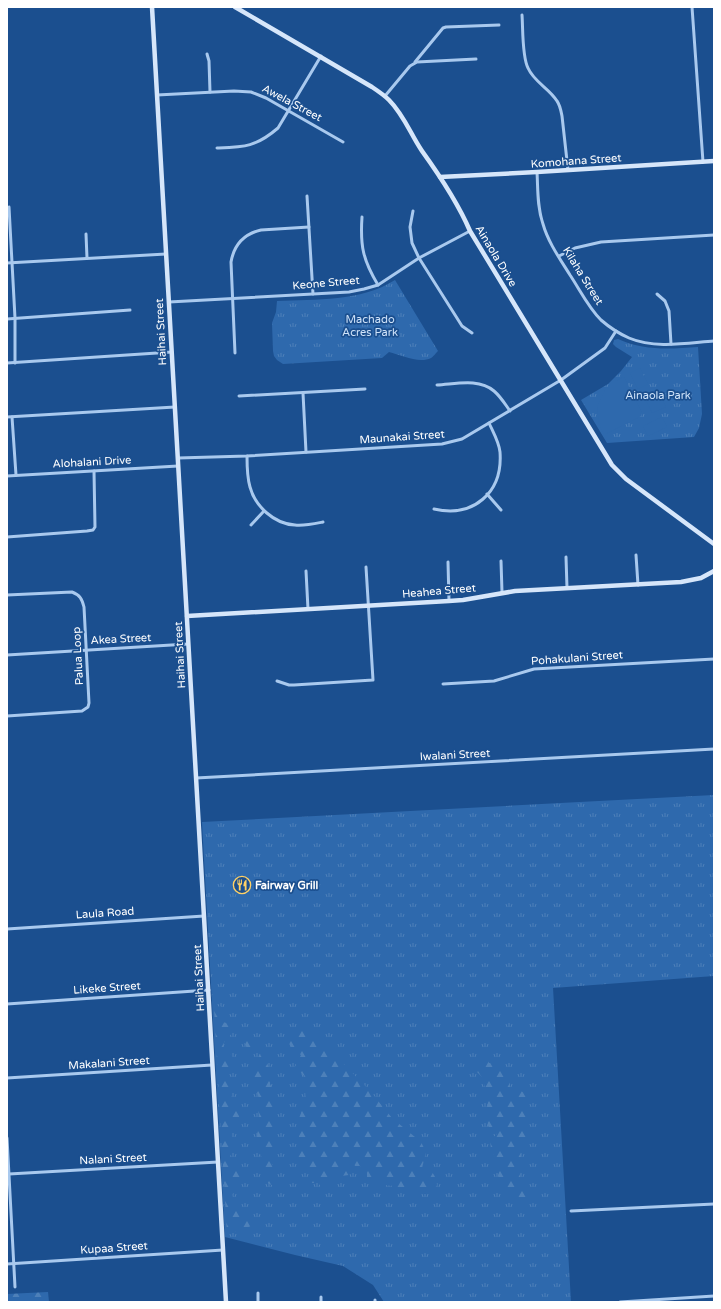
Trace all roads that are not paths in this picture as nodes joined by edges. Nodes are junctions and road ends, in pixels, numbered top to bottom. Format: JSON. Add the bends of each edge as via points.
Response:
{"nodes":[{"id":1,"x":152,"y":7,"type":"edge"},
{"id":2,"x":236,"y":7,"type":"edge"},
{"id":3,"x":692,"y":7,"type":"edge"},
{"id":4,"x":522,"y":15,"type":"dead end"},
{"id":5,"x":500,"y":25,"type":"dead end"},
{"id":6,"x":208,"y":54,"type":"dead end"},
{"id":7,"x":321,"y":56,"type":"junction"},
{"id":8,"x":476,"y":59,"type":"dead end"},
{"id":9,"x":413,"y":64,"type":"junction"},
{"id":10,"x":210,"y":92,"type":"junction"},
{"id":11,"x":157,"y":95,"type":"junction"},
{"id":12,"x":385,"y":96,"type":"junction"},
{"id":13,"x":289,"y":111,"type":"junction"},
{"id":14,"x":343,"y":142,"type":"dead end"},
{"id":15,"x":217,"y":148,"type":"dead end"},
{"id":16,"x":714,"y":161,"type":"edge"},
{"id":17,"x":703,"y":162,"type":"junction"},
{"id":18,"x":568,"y":170,"type":"junction"},
{"id":19,"x":537,"y":172,"type":"junction"},
{"id":20,"x":440,"y":177,"type":"junction"},
{"id":21,"x":307,"y":196,"type":"dead end"},
{"id":22,"x":9,"y":207,"type":"dead end"},
{"id":23,"x":413,"y":211,"type":"dead end"},
{"id":24,"x":362,"y":217,"type":"dead end"},
{"id":25,"x":309,"y":227,"type":"junction"},
{"id":26,"x":470,"y":231,"type":"junction"},
{"id":27,"x":86,"y":234,"type":"dead end"},
{"id":28,"x":714,"y":235,"type":"edge"},
{"id":29,"x":166,"y":254,"type":"junction"},
{"id":30,"x":559,"y":256,"type":"junction"},
{"id":31,"x":87,"y":258,"type":"junction"},
{"id":32,"x":419,"y":258,"type":"junction"},
{"id":33,"x":7,"y":263,"type":"edge"},
{"id":34,"x":12,"y":263,"type":"junction"},
{"id":35,"x":378,"y":285,"type":"junction"},
{"id":36,"x":313,"y":294,"type":"junction"},
{"id":37,"x":657,"y":294,"type":"dead end"},
{"id":38,"x":232,"y":298,"type":"junction"},
{"id":39,"x":169,"y":302,"type":"junction"},
{"id":40,"x":130,"y":310,"type":"dead end"},
{"id":41,"x":15,"y":318,"type":"junction"},
{"id":42,"x":7,"y":319,"type":"edge"},
{"id":43,"x":616,"y":331,"type":"junction"},
{"id":44,"x":472,"y":333,"type":"dead end"},
{"id":45,"x":714,"y":341,"type":"edge"},
{"id":46,"x":671,"y":344,"type":"junction"},
{"id":47,"x":172,"y":352,"type":"junction"},
{"id":48,"x":235,"y":354,"type":"dead end"},
{"id":49,"x":15,"y":363,"type":"junction"},
{"id":50,"x":7,"y":364,"type":"edge"},
{"id":51,"x":561,"y":380,"type":"junction"},
{"id":52,"x":437,"y":385,"type":"dead end"},
{"id":53,"x":365,"y":389,"type":"dead end"},
{"id":54,"x":303,"y":393,"type":"junction"},
{"id":55,"x":239,"y":396,"type":"dead end"},
{"id":56,"x":175,"y":407,"type":"junction"},
{"id":57,"x":510,"y":411,"type":"junction"},
{"id":58,"x":7,"y":417,"type":"edge"},
{"id":59,"x":12,"y":417,"type":"junction"},
{"id":60,"x":489,"y":423,"type":"junction"},
{"id":61,"x":306,"y":452,"type":"junction"},
{"id":62,"x":247,"y":456,"type":"junction"},
{"id":63,"x":178,"y":458,"type":"junction"},
{"id":64,"x":178,"y":466,"type":"junction"},
{"id":65,"x":94,"y":471,"type":"junction"},
{"id":66,"x":16,"y":475,"type":"junction"},
{"id":67,"x":7,"y":476,"type":"edge"},
{"id":68,"x":487,"y":494,"type":"junction"},
{"id":69,"x":434,"y":510,"type":"dead end"},
{"id":70,"x":501,"y":510,"type":"dead end"},
{"id":71,"x":264,"y":511,"type":"junction"},
{"id":72,"x":323,"y":522,"type":"dead end"},
{"id":73,"x":251,"y":525,"type":"dead end"},
{"id":74,"x":7,"y":537,"type":"edge"},
{"id":75,"x":714,"y":544,"type":"edge"},
{"id":76,"x":636,"y":555,"type":"dead end"},
{"id":77,"x":566,"y":557,"type":"dead end"},
{"id":78,"x":501,"y":561,"type":"dead end"},
{"id":79,"x":448,"y":562,"type":"dead end"},
{"id":80,"x":366,"y":566,"type":"dead end"},
{"id":81,"x":306,"y":571,"type":"dead end"},
{"id":82,"x":714,"y":572,"type":"edge"},
{"id":83,"x":638,"y":585,"type":"junction"},
{"id":84,"x":567,"y":588,"type":"junction"},
{"id":85,"x":502,"y":592,"type":"junction"},
{"id":86,"x":7,"y":595,"type":"edge"},
{"id":87,"x":449,"y":601,"type":"junction"},
{"id":88,"x":369,"y":606,"type":"junction"},
{"id":89,"x":308,"y":609,"type":"junction"},
{"id":90,"x":187,"y":616,"type":"junction"},
{"id":91,"x":188,"y":644,"type":"junction"},
{"id":92,"x":87,"y":650,"type":"junction"},
{"id":93,"x":7,"y":655,"type":"edge"},
{"id":94,"x":714,"y":659,"type":"edge"},
{"id":95,"x":277,"y":681,"type":"dead end"},
{"id":96,"x":443,"y":684,"type":"dead end"},
{"id":97,"x":7,"y":716,"type":"edge"},
{"id":98,"x":714,"y":749,"type":"edge"},
{"id":99,"x":196,"y":778,"type":"junction"},
{"id":100,"x":204,"y":916,"type":"junction"},
{"id":101,"x":7,"y":929,"type":"edge"},
{"id":102,"x":208,"y":990,"type":"junction"},
{"id":103,"x":7,"y":1004,"type":"edge"},
{"id":104,"x":212,"y":1065,"type":"junction"},
{"id":105,"x":7,"y":1078,"type":"edge"},
{"id":106,"x":7,"y":1138,"type":"edge"},
{"id":107,"x":7,"y":1143,"type":"edge"},
{"id":108,"x":218,"y":1162,"type":"junction"},
{"id":109,"x":9,"y":1174,"type":"junction"},
{"id":110,"x":714,"y":1204,"type":"edge"},
{"id":111,"x":9,"y":1205,"type":"edge"},
{"id":112,"x":571,"y":1211,"type":"dead end"},
{"id":113,"x":223,"y":1250,"type":"junction"},
{"id":114,"x":7,"y":1264,"type":"edge"},
{"id":115,"x":14,"y":1264,"type":"junction"},
{"id":116,"x":15,"y":1287,"type":"dead end"},
{"id":117,"x":258,"y":1293,"type":"dead end"},
{"id":118,"x":714,"y":1296,"type":"edge"},
{"id":119,"x":321,"y":1297,"type":"dead end"},
{"id":120,"x":226,"y":1302,"type":"edge"},
{"id":121,"x":258,"y":1302,"type":"edge"},
{"id":122,"x":321,"y":1302,"type":"edge"},
{"id":123,"x":620,"y":1302,"type":"edge"}],
"edges":[{"from":1,"to":11,"type":"street","name":"Haihai Street"},
{"from":2,"to":7,"type":"street","name":"Ainaola Drive"},
{"from":3,"to":17,"type":"street"},
{"from":4,"to":18,"type":"street","via":[[527,67],[554,97],[561,109]]},
{"from":5,"to":9,"type":"street","via":[[443,28]]},
{"from":6,"to":10,"type":"street"},
{"from":7,"to":12,"type":"street","name":"Ainaola Drive"},
{"from":7,"to":13,"type":"street"},
{"from":8,"to":9,"type":"street","via":[[424,60]]},
{"from":9,"to":12,"type":"street"},
{"from":10,"to":11,"type":"street","name":"Awela Street"},
{"from":10,"to":13,"type":"street","name":"Awela Street","via":[[251,92]]},
{"from":11,"to":29,"type":"street","name":"Haihai Street"},
{"from":12,"to":20,"type":"street","name":"Ainaola Drive","via":[[403,118]]},
{"from":13,"to":14,"type":"street","name":"Awela Street"},
{"from":13,"to":15,"type":"street","via":[[278,128],[257,143],[245,147]]},
{"from":16,"to":17,"type":"street","name":"Komohana Street"},
{"from":17,"to":18,"type":"street","name":"Komohana Street"},
{"from":18,"to":19,"type":"street","name":"Komohana Street"},
{"from":19,"to":20,"type":"street","name":"Komohana Street"},
{"from":19,"to":30,"type":"street","name":"Kilaha Street","via":[[539,207],[543,224]]},
{"from":20,"to":26,"type":"street","name":"Ainaola Drive"},
{"from":21,"to":25,"type":"street"},
{"from":22,"to":34,"type":"street"},
{"from":23,"to":32,"type":"street","via":[[410,235]]},
{"from":24,"to":35,"type":"street","via":[[362,248]]},
{"from":25,"to":36,"type":"street"},
{"from":25,"to":38,"type":"street","via":[[261,230],[243,238],[235,249],[231,262]]},
{"from":26,"to":32,"type":"street","name":"Keone Street"},
{"from":26,"to":51,"type":"street","name":"Ainaola Drive"},
{"from":27,"to":31,"type":"street"},
{"from":28,"to":30,"type":"street","via":[[601,242],[575,248]]},
{"from":29,"to":31,"type":"street"},
{"from":29,"to":39,"type":"street","name":"Haihai Street"},
{"from":30,"to":43,"type":"street","name":"Kilaha Street","via":[[589,306],[601,320]]},
{"from":31,"to":34,"type":"street"},
{"from":32,"to":35,"type":"street","name":"Keone Street"},
{"from":32,"to":44,"type":"street","via":[[462,326]]},
{"from":33,"to":34,"type":"street"},
{"from":34,"to":41,"type":"street"},
{"from":35,"to":36,"type":"street","name":"Keone Street","via":[[349,292]]},
{"from":36,"to":38,"type":"street","name":"Keone Street"},
{"from":37,"to":46,"type":"street","via":[[665,301],[669,311]]},
{"from":38,"to":39,"type":"street","name":"Keone Street"},
{"from":38,"to":48,"type":"street"},
{"from":39,"to":47,"type":"street","name":"Haihai Street"},
{"from":40,"to":41,"type":"street"},
{"from":41,"to":42,"type":"street"},
{"from":41,"to":49,"type":"street"},
{"from":43,"to":46,"type":"street","name":"Kilaha Street","via":[[645,343]]},
{"from":43,"to":51,"type":"street","name":"Maunakai Street","via":[[605,348]]},
{"from":45,"to":46,"type":"street","name":"Kilaha Street"},
{"from":47,"to":49,"type":"street"},
{"from":47,"to":56,"type":"street","name":"Haihai Street"},
{"from":49,"to":50,"type":"street"},
{"from":51,"to":57,"type":"street","name":"Maunakai Street"},
{"from":51,"to":75,"type":"street","name":"Ainaola Drive","via":[[612,465],[626,479]]},
{"from":52,"to":57,"type":"street","via":[[473,382],[480,384],[494,390]]},
{"from":53,"to":54,"type":"street"},
{"from":54,"to":55,"type":"street"},
{"from":54,"to":61,"type":"street"},
{"from":56,"to":59,"type":"street"},
{"from":56,"to":63,"type":"street","name":"Haihai Street"},
{"from":57,"to":60,"type":"street","name":"Maunakai Street"},
{"from":58,"to":59,"type":"street"},
{"from":59,"to":66,"type":"street"},
{"from":60,"to":61,"type":"street","name":"Maunakai Street","via":[[462,438],[442,444]]},
{"from":60,"to":68,"type":"street","via":[[500,450],[500,463],[499,475]]},
{"from":61,"to":62,"type":"street","name":"Maunakai Street"},
{"from":62,"to":63,"type":"street","name":"Maunakai Street"},
{"from":62,"to":71,"type":"street","via":[[250,487]]},
{"from":63,"to":64,"type":"street","name":"Haihai Street"},
{"from":64,"to":65,"type":"street","name":"Alohalani Drive"},
{"from":64,"to":90,"type":"street","name":"Haihai Street"},
{"from":65,"to":66,"type":"street","name":"Alohalani Drive"},
{"from":65,"to":74,"type":"street","via":[[93,530]]},
{"from":66,"to":67,"type":"street","name":"Alohalani Drive"},
{"from":68,"to":69,"type":"street","via":[[481,501],[464,510]]},
{"from":68,"to":70,"type":"street"},
{"from":71,"to":72,"type":"street","via":[[278,521],[296,526]]},
{"from":71,"to":73,"type":"street"},
{"from":76,"to":83,"type":"street"},
{"from":77,"to":84,"type":"street"},
{"from":78,"to":85,"type":"street"},
{"from":79,"to":87,"type":"street"},
{"from":80,"to":88,"type":"street"},
{"from":81,"to":89,"type":"street"},
{"from":82,"to":83,"type":"street","name":"Heahea Street","via":[[695,580]]},
{"from":83,"to":84,"type":"street","name":"Heahea Street"},
{"from":84,"to":85,"type":"street","name":"Heahea Street"},
{"from":85,"to":87,"type":"street","name":"Heahea Street"},
{"from":86,"to":92,"type":"street","name":"Palua Loop","via":[[72,592],[77,594],[84,607]]},
{"from":87,"to":88,"type":"street","name":"Heahea Street"},
{"from":88,"to":89,"type":"street","name":"Heahea Street"},
{"from":88,"to":95,"type":"street","via":[[373,680],[294,685]]},
{"from":89,"to":90,"type":"street","name":"Heahea Street"},
{"from":90,"to":91,"type":"street","name":"Haihai Street"},
{"from":91,"to":92,"type":"street","name":"Akea Street"},
{"from":91,"to":99,"type":"street","name":"Haihai Street"},
{"from":92,"to":93,"type":"street","name":"Akea Street"},
{"from":92,"to":97,"type":"street","name":"Palua Loop","via":[[88,707],[82,711]]},
{"from":94,"to":96,"type":"street","name":"Pohakulani Street","via":[[534,669],[494,681]]},
{"from":98,"to":99,"type":"street","name":"Iwalani Street"},
{"from":99,"to":100,"type":"street","name":"Haihai Street"},
{"from":100,"to":101,"type":"street","name":"Laula Road"},
{"from":100,"to":102,"type":"street","name":"Haihai Street"},
{"from":102,"to":103,"type":"street","name":"Likeke Street"},
{"from":102,"to":104,"type":"street","name":"Haihai Street"},
{"from":104,"to":105,"type":"street","name":"Makalani Street"},
{"from":104,"to":108,"type":"street","name":"Haihai Street"},
{"from":106,"to":107,"type":"street"},
{"from":107,"to":109,"type":"street"},
{"from":108,"to":109,"type":"street","name":"Nalani Street"},
{"from":108,"to":113,"type":"street","name":"Haihai Street"},
{"from":109,"to":111,"type":"street"},
{"from":110,"to":112,"type":"street"},
{"from":111,"to":115,"type":"street"},
{"from":113,"to":115,"type":"street","name":"Kupaa Street"},
{"from":113,"to":120,"type":"street","name":"Haihai Street"},
{"from":114,"to":115,"type":"street","name":"Kupaa Street"},
{"from":115,"to":116,"type":"street"},
{"from":117,"to":121,"type":"street"},
{"from":118,"to":123,"type":"street"},
{"from":119,"to":122,"type":"street"}]}
